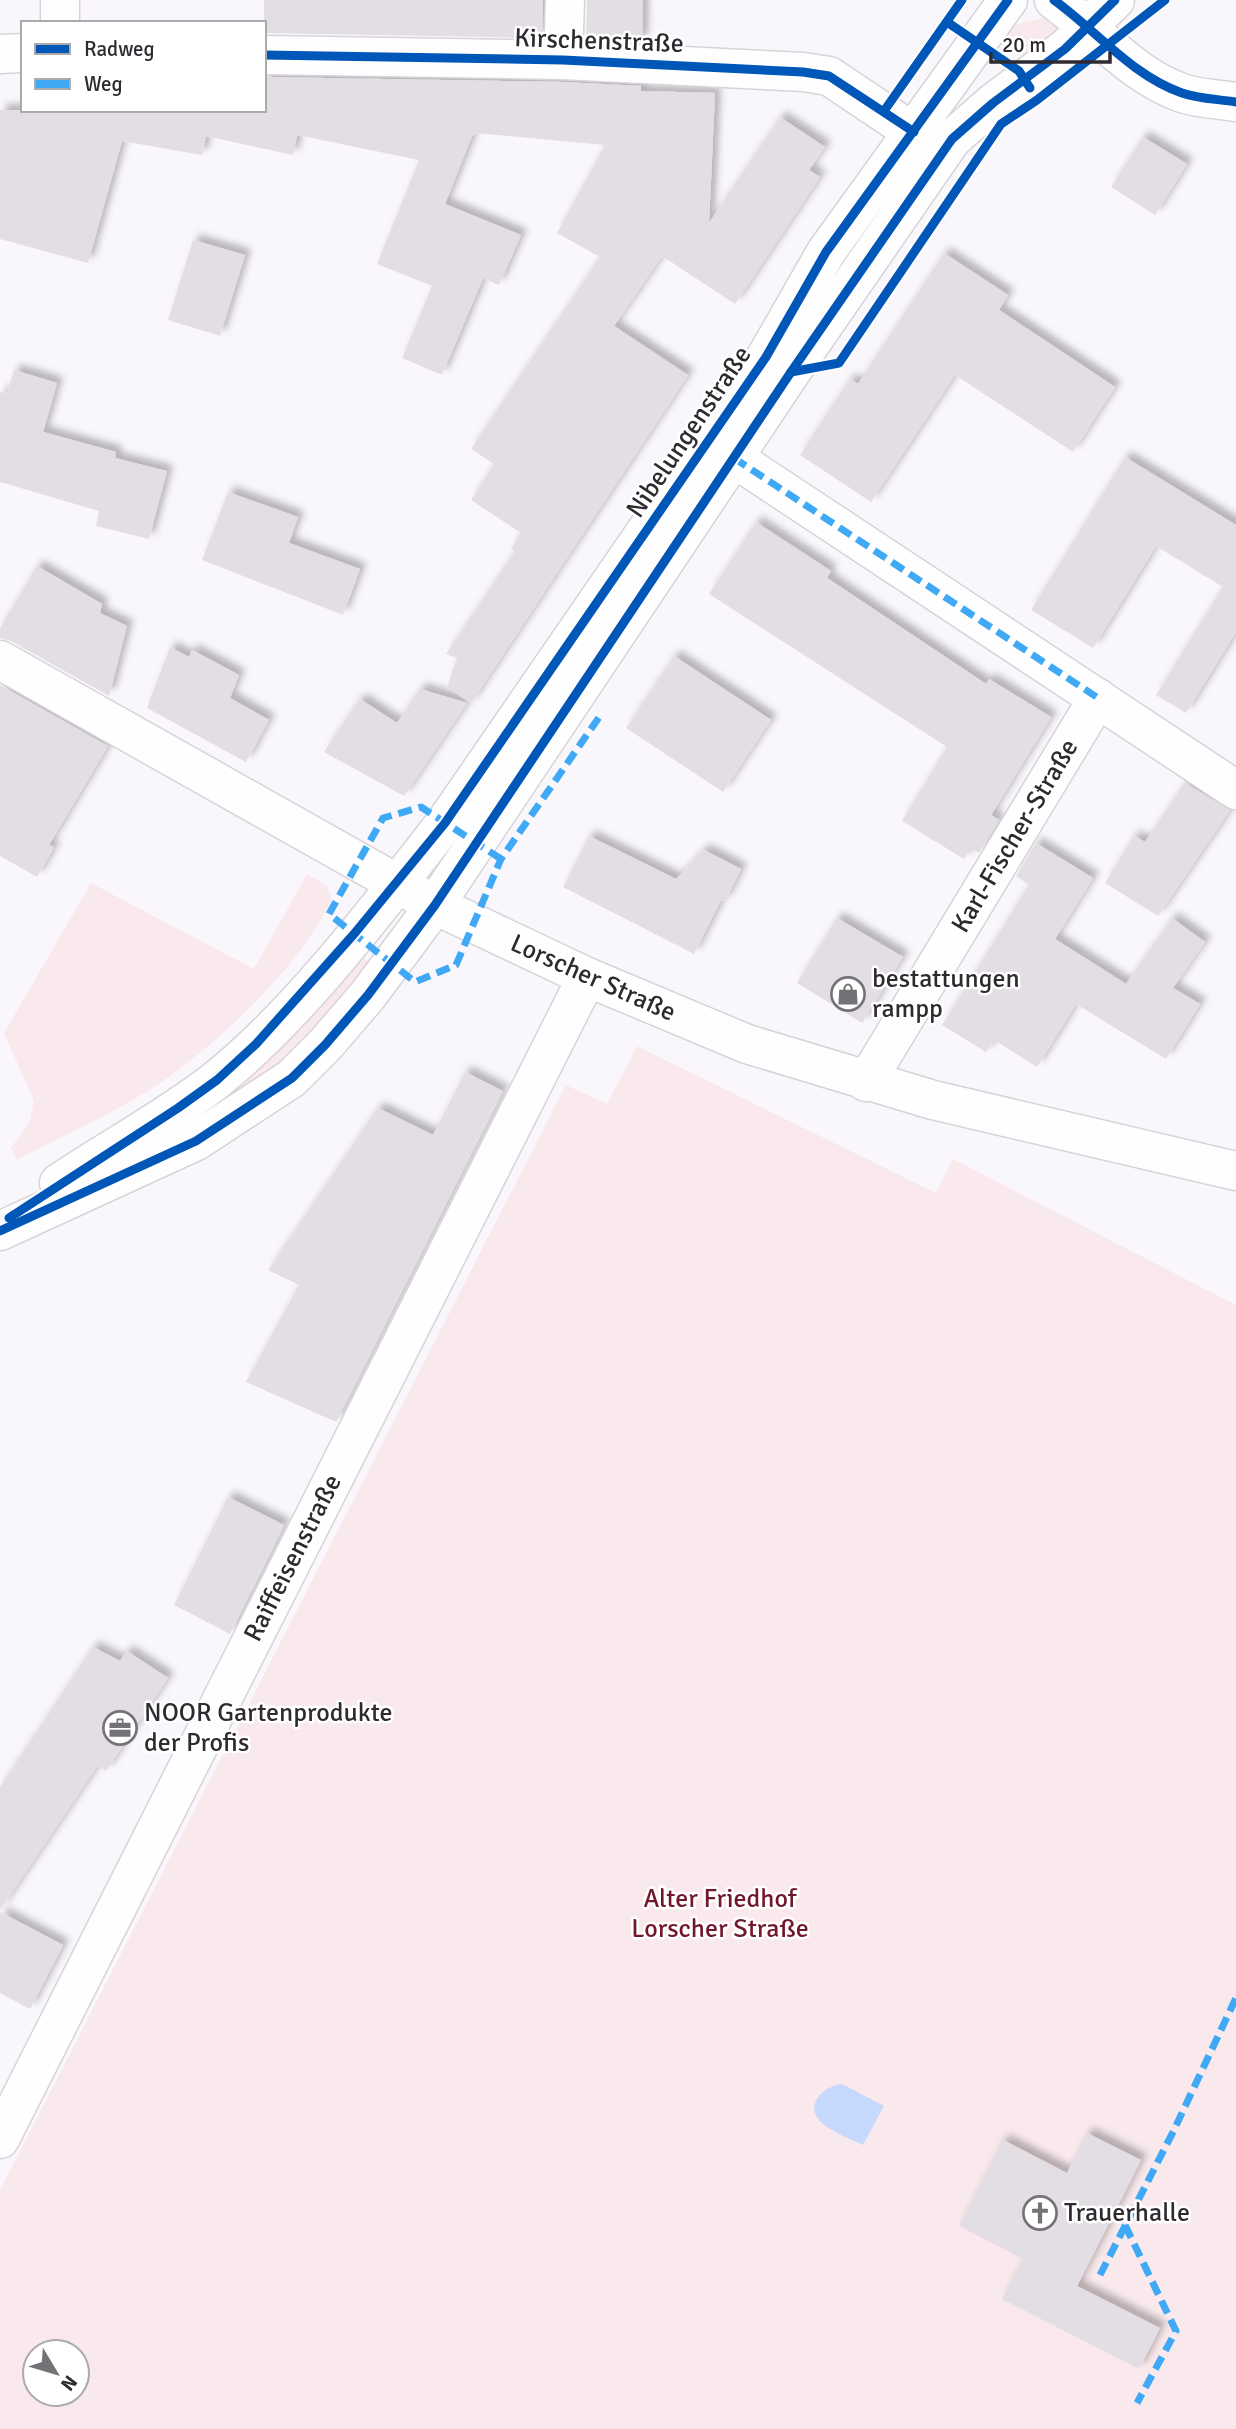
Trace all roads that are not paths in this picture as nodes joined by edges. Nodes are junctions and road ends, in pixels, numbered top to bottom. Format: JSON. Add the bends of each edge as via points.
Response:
{"nodes":[{"id":1,"x":60,"y":0,"type":"edge"},
{"id":2,"x":565,"y":0,"type":"edge"},
{"id":3,"x":1008,"y":0,"type":"edge"},
{"id":4,"x":1054,"y":0,"type":"edge"},
{"id":5,"x":1115,"y":0,"type":"edge"},
{"id":6,"x":60,"y":21,"type":"edge"},
{"id":7,"x":1087,"y":29,"type":"junction"},
{"id":8,"x":21,"y":53,"type":"edge"},
{"id":9,"x":0,"y":54,"type":"edge"},
{"id":10,"x":266,"y":55,"type":"edge"},
{"id":11,"x":563,"y":60,"type":"junction"},
{"id":12,"x":1236,"y":102,"type":"edge"},
{"id":13,"x":928,"y":142,"type":"junction"},
{"id":14,"x":734,"y":458,"type":"junction"},
{"id":15,"x":0,"y":660,"type":"edge"},
{"id":16,"x":1098,"y":698,"type":"junction"},
{"id":17,"x":1236,"y":790,"type":"edge"},
{"id":18,"x":398,"y":883,"type":"junction"},
{"id":19,"x":435,"y":905,"type":"junction"},
{"id":20,"x":587,"y":978,"type":"junction"},
{"id":21,"x":866,"y":1083,"type":"junction"},
{"id":22,"x":1236,"y":1171,"type":"edge"},
{"id":23,"x":0,"y":1224,"type":"edge"},
{"id":24,"x":0,"y":1231,"type":"edge"},
{"id":25,"x":0,"y":2139,"type":"edge"}],
"edges":[{"from":1,"to":6,"type":"street"},
{"from":2,"to":11,"type":"street"},
{"from":3,"to":13,"type":"street","name":"Nibelungenstraße"},
{"from":4,"to":7,"type":"street"},
{"from":5,"to":7,"type":"street"},
{"from":7,"to":12,"type":"street","via":[[1165,86]]},
{"from":7,"to":13,"type":"street","via":[[968,124]]},
{"from":8,"to":9,"type":"street"},
{"from":10,"to":11,"type":"street","name":"Kirschenstraße"},
{"from":11,"to":13,"type":"street","name":"Kirschenstraße","via":[[829,76]]},
{"from":13,"to":14,"type":"street"},
{"from":13,"to":18,"type":"street","name":"Nibelungenstraße","via":[[826,251],[766,357],[445,823]]},
{"from":14,"to":16,"type":"street"},
{"from":14,"to":19,"type":"street"},
{"from":15,"to":18,"type":"street","name":"Lorscher Straße"},
{"from":16,"to":17,"type":"street"},
{"from":16,"to":21,"type":"street","name":"Karl-Fischer-Straße"},
{"from":18,"to":19,"type":"street","name":"Lorscher Straße"},
{"from":18,"to":23,"type":"street","name":"Nibelungenstraße","via":[[307,989],[216,1080]]},
{"from":19,"to":20,"type":"street","name":"Lorscher Straße"},
{"from":19,"to":24,"type":"street","via":[[360,1006],[292,1077],[196,1141]]},
{"from":20,"to":21,"type":"street","name":"Lorscher Straße","via":[[747,1044]]},
{"from":20,"to":25,"type":"street","name":"Raiffeisenstraße"},
{"from":21,"to":22,"type":"street","name":"Lorscher Straße"}]}
